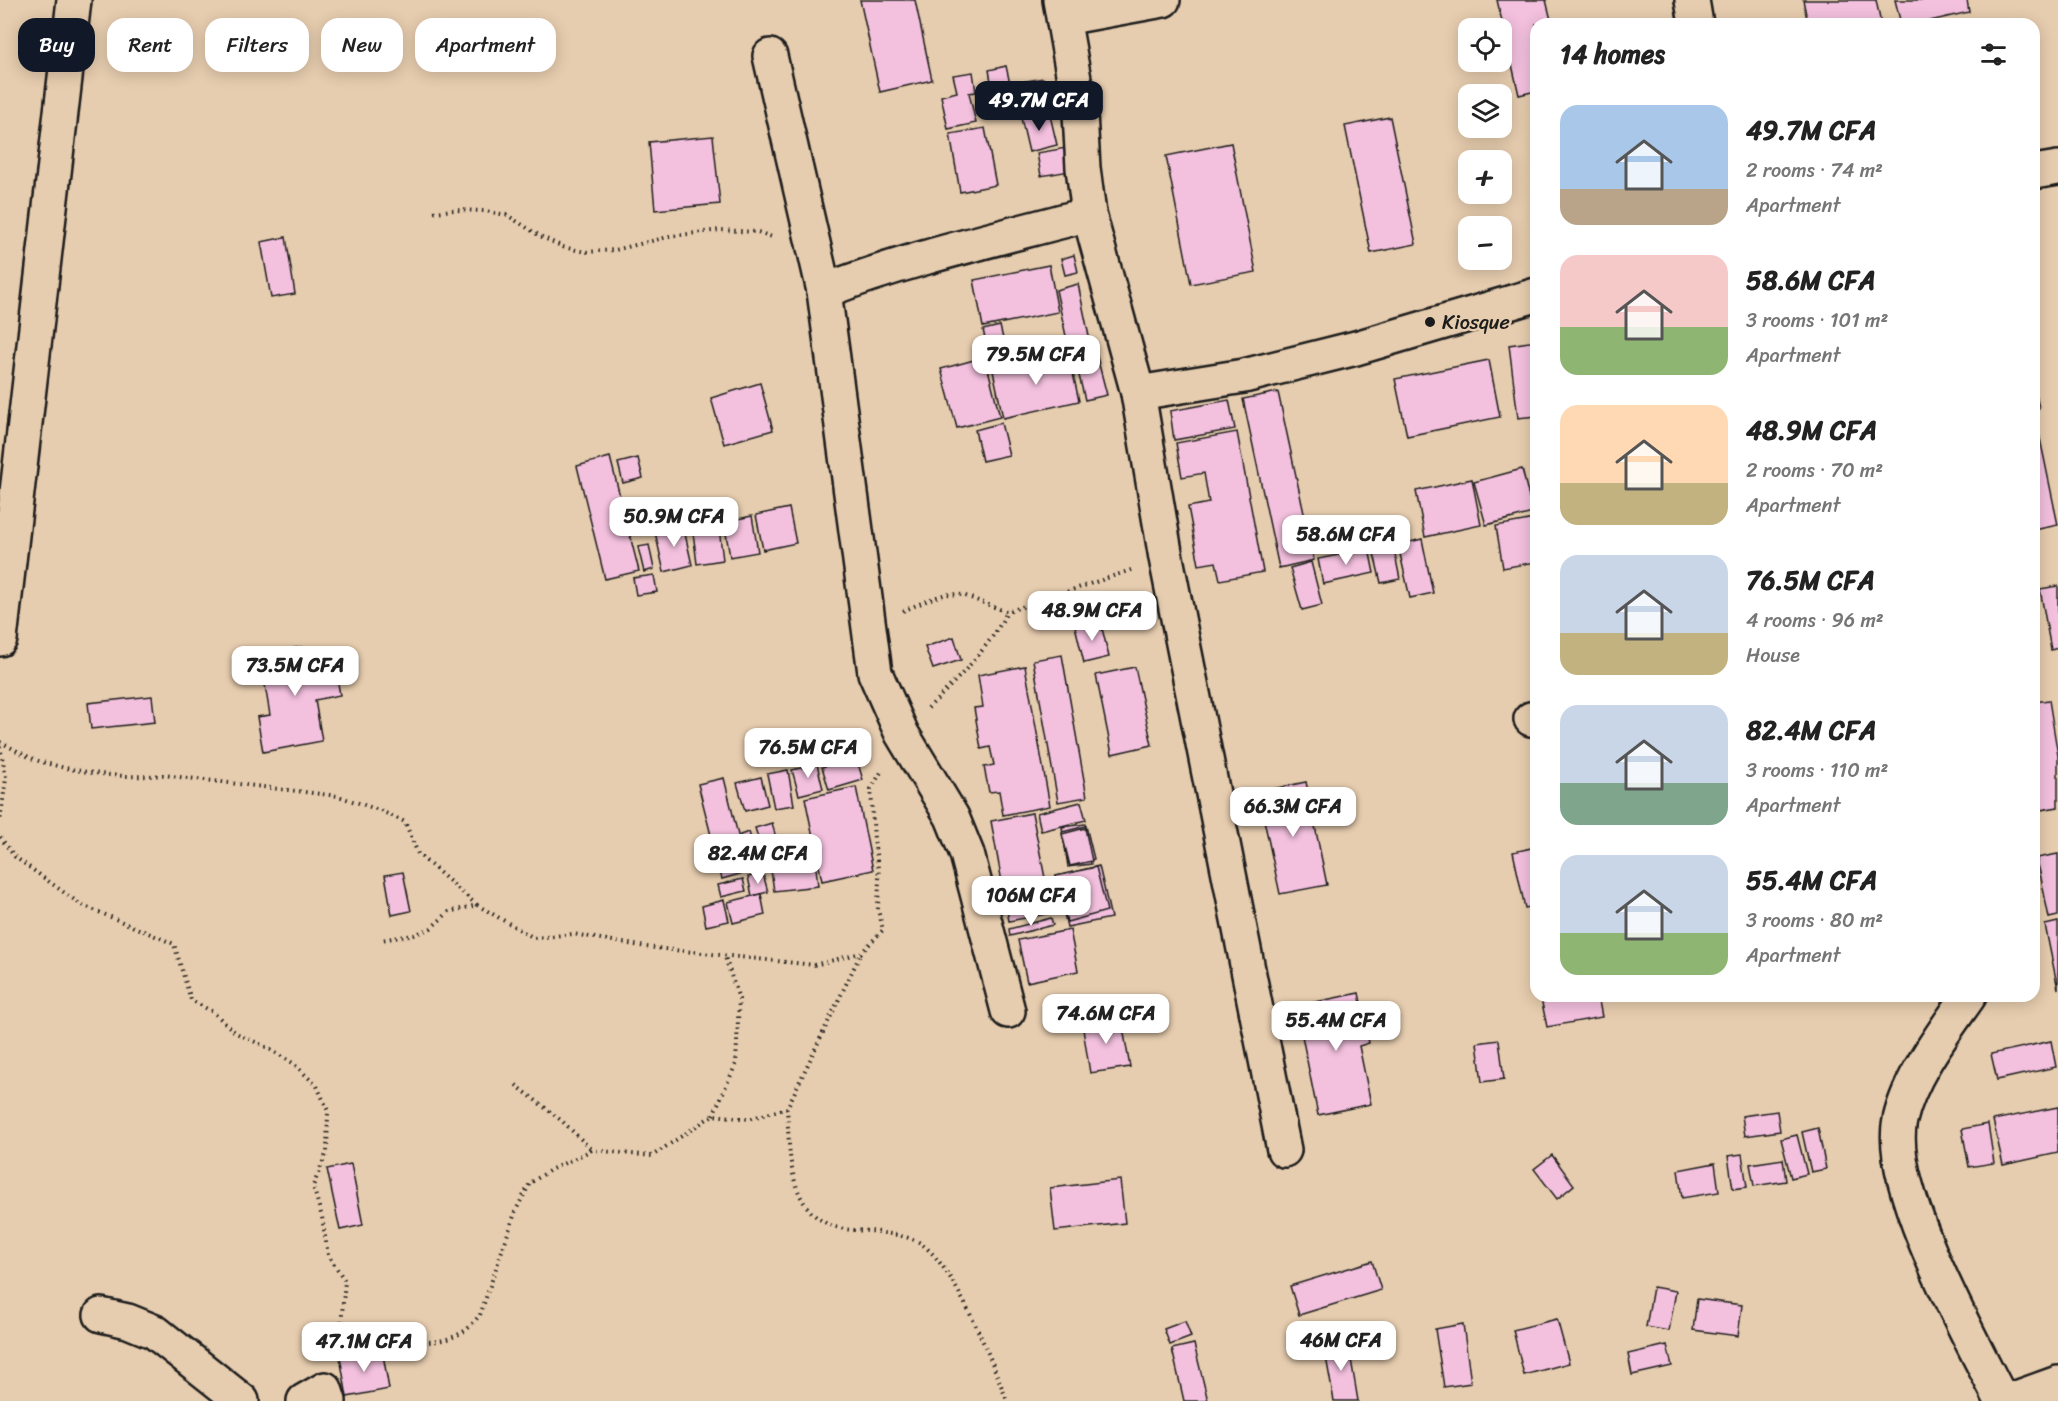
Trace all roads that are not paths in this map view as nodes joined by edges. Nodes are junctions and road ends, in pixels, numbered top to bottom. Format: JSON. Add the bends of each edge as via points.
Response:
{"nodes":[{"id":1,"x":1163,"y":0,"type":"edge"},
{"id":2,"x":1692,"y":0,"type":"edge"},
{"id":3,"x":69,"y":1,"type":"edge"},
{"id":4,"x":1062,"y":9,"type":"edge"},
{"id":5,"x":1695,"y":18,"type":"edge"},
{"id":6,"x":770,"y":56,"type":"dead end"},
{"id":7,"x":2058,"y":168,"type":"edge"},
{"id":8,"x":2040,"y":171,"type":"edge"},
{"id":9,"x":1089,"y":214,"type":"junction"},
{"id":10,"x":824,"y":291,"type":"junction"},
{"id":11,"x":1530,"y":297,"type":"edge"},
{"id":12,"x":1138,"y":393,"type":"junction"},
{"id":13,"x":0,"y":639,"type":"edge"},
{"id":14,"x":1965,"y":1002,"type":"edge"},
{"id":15,"x":1008,"y":1011,"type":"dead end"},
{"id":16,"x":1284,"y":1150,"type":"dead end"},
{"id":17,"x":101,"y":1315,"type":"dead end"},
{"id":18,"x":2058,"y":1383,"type":"edge"},
{"id":19,"x":242,"y":1401,"type":"edge"},
{"id":20,"x":2002,"y":1401,"type":"edge"},
{"id":21,"x":2008,"y":1401,"type":"edge"}],
"edges":[{"from":1,"to":4,"type":"street"},
{"from":2,"to":5,"type":"street"},
{"from":3,"to":13,"type":"street"},
{"from":4,"to":9,"type":"street","via":[[1080,113]]},
{"from":6,"to":10,"type":"street"},
{"from":7,"to":8,"type":"street"},
{"from":9,"to":10,"type":"street","via":[[927,256]]},
{"from":9,"to":12,"type":"street"},
{"from":10,"to":15,"type":"street","via":[[875,673],[903,734],[952,817],[967,854]]},
{"from":11,"to":12,"type":"street","via":[[1244,376]]},
{"from":12,"to":16,"type":"street","via":[[1166,558]]},
{"from":14,"to":20,"type":"street","via":[[1908,1094],[1899,1120],[1898,1145],[1905,1186],[1929,1249]]},
{"from":17,"to":19,"type":"street","via":[[155,1332]]},
{"from":18,"to":21,"type":"street"}]}
